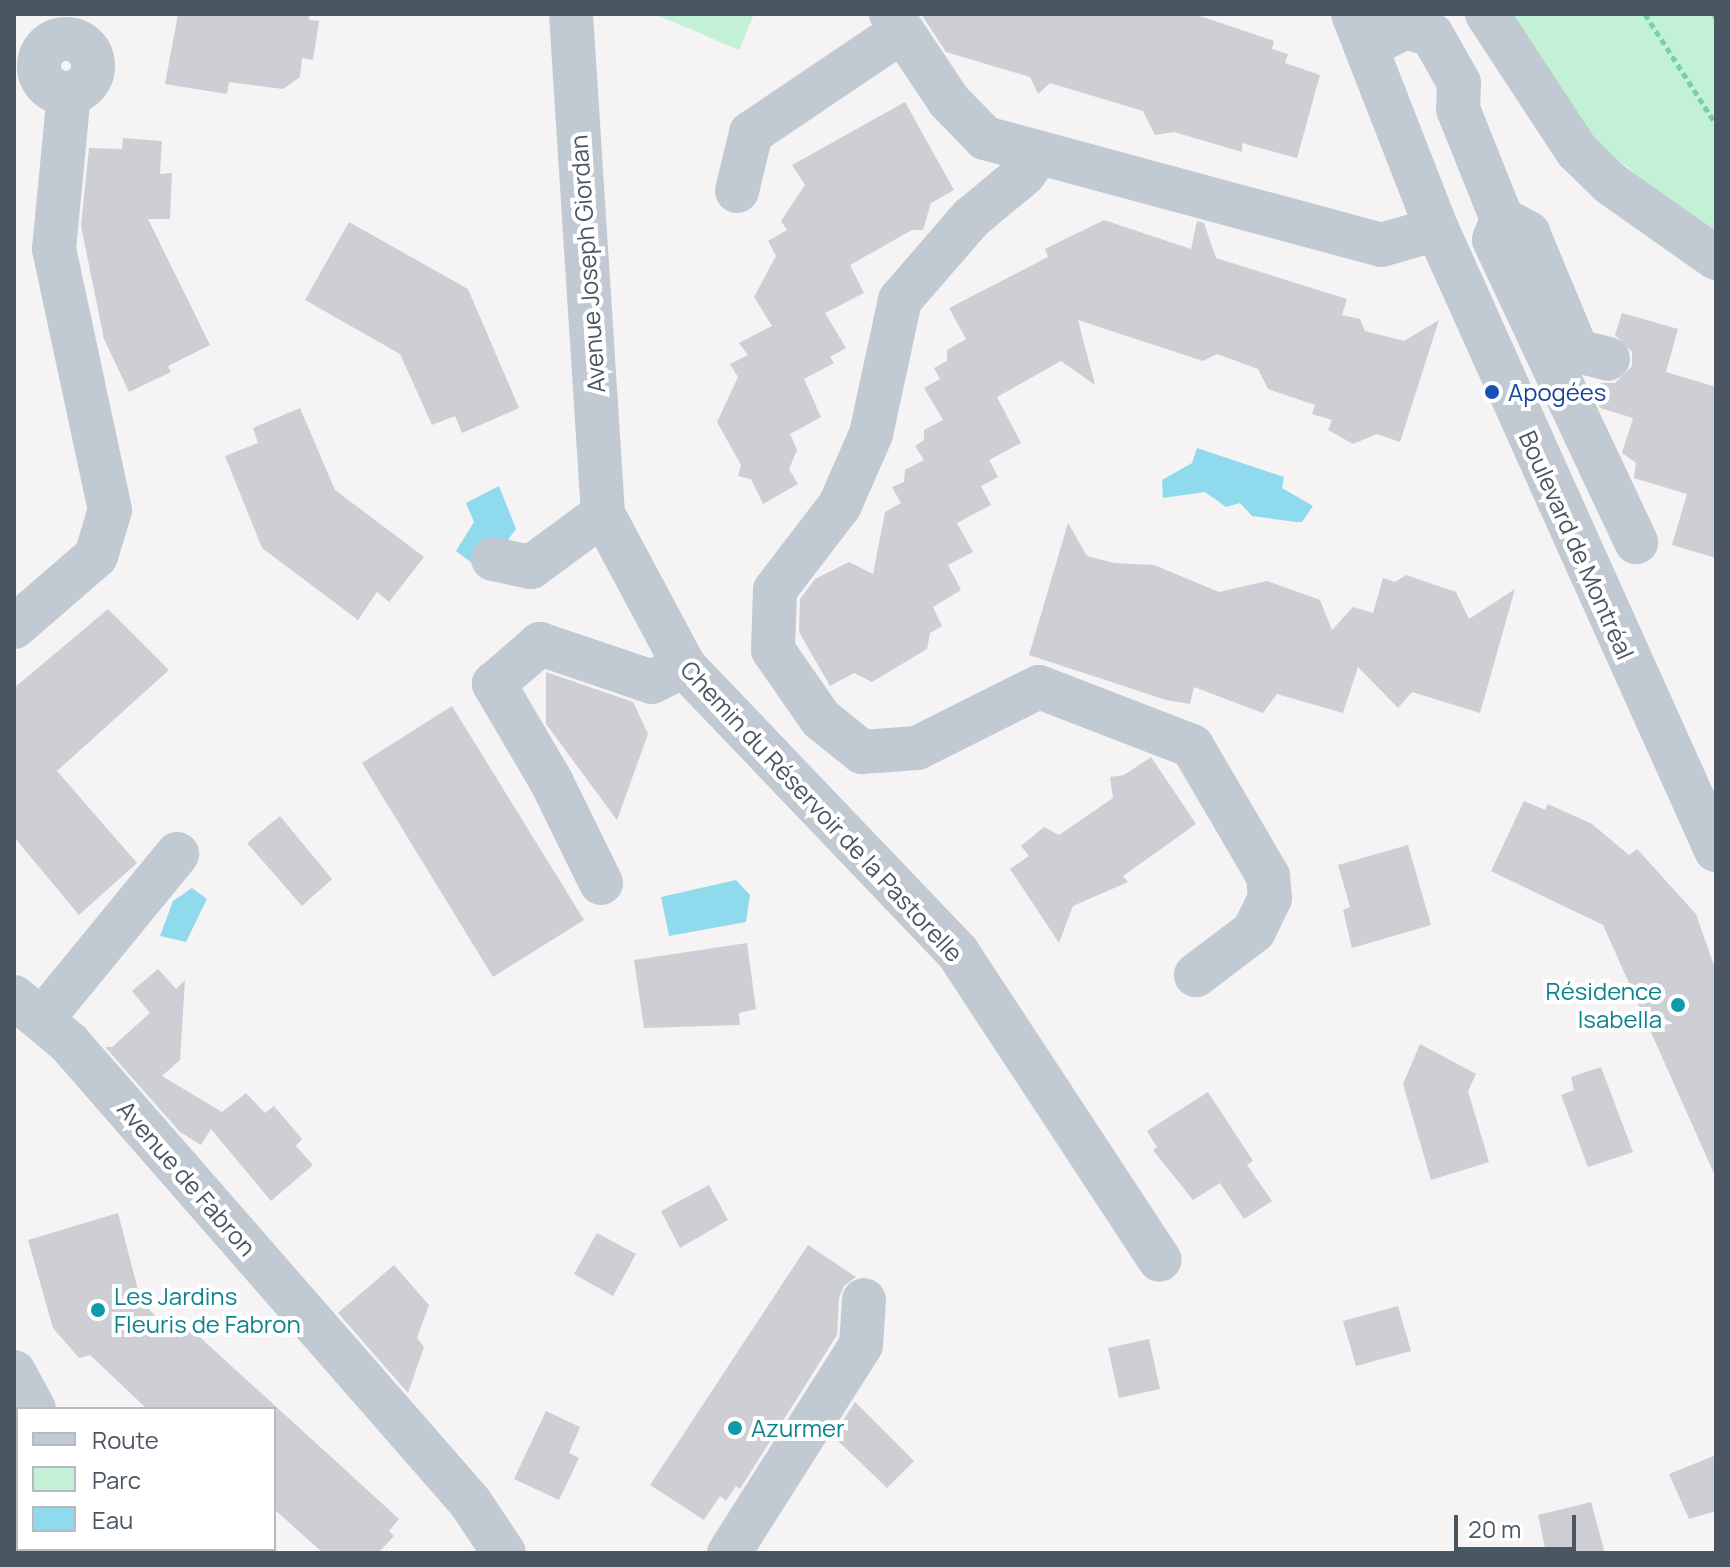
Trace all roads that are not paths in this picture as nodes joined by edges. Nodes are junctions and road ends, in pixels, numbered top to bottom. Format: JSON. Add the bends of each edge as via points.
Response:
{"nodes":[{"id":1,"x":571,"y":14,"type":"edge"},
{"id":2,"x":1487,"y":14,"type":"edge"},
{"id":3,"x":897,"y":23,"type":"edge"},
{"id":4,"x":1360,"y":30,"type":"edge"},
{"id":5,"x":69,"y":94,"type":"dead end"},
{"id":6,"x":1039,"y":153,"type":"junction"},
{"id":7,"x":737,"y":191,"type":"dead end"},
{"id":8,"x":1502,"y":219,"type":"junction"},
{"id":9,"x":1437,"y":229,"type":"junction"},
{"id":10,"x":1716,"y":258,"type":"edge"},
{"id":11,"x":1608,"y":359,"type":"dead end"},
{"id":12,"x":603,"y":514,"type":"junction"},
{"id":13,"x":1636,"y":542,"type":"dead end"},
{"id":14,"x":493,"y":559,"type":"dead end"},
{"id":15,"x":14,"y":627,"type":"edge"},
{"id":16,"x":684,"y":666,"type":"junction"},
{"id":17,"x":1716,"y":850,"type":"edge"},
{"id":18,"x":177,"y":854,"type":"dead end"},
{"id":19,"x":601,"y":883,"type":"dead end"},
{"id":20,"x":1196,"y":975,"type":"dead end"},
{"id":21,"x":29,"y":1008,"type":"edge"},
{"id":22,"x":1160,"y":1260,"type":"dead end"},
{"id":23,"x":864,"y":1300,"type":"dead end"},
{"id":24,"x":14,"y":1372,"type":"edge"},
{"id":25,"x":33,"y":1407,"type":"edge"},
{"id":26,"x":504,"y":1553,"type":"edge"},
{"id":27,"x":729,"y":1553,"type":"edge"}],
"edges":[{"from":1,"to":12,"type":"street","name":"Avenue Joseph Giordan"},
{"from":2,"to":10,"type":"street","via":[[1577,151],[1611,184]]},
{"from":3,"to":6,"type":"street","via":[[949,101],[985,138]]},
{"from":3,"to":7,"type":"street","via":[[751,133]]},
{"from":4,"to":8,"type":"street","via":[[1406,27],[1432,35],[1459,83],[1458,109]]},
{"from":4,"to":9,"type":"street","name":"Boulevard de Montréal"},
{"from":5,"to":15,"type":"street","via":[[54,249],[110,510],[96,556]]},
{"from":6,"to":9,"type":"street","via":[[1381,245]]},
{"from":6,"to":20,"type":"street","via":[[1024,174],[971,218],[900,300],[871,434],[840,505],[775,590],[773,650],[821,719],[862,752],[917,748],[1039,687],[1192,746],[1268,876],[1270,898],[1254,931]]},
{"from":8,"to":11,"type":"street","via":[[1528,233],[1577,351]]},
{"from":8,"to":13,"type":"street","via":[[1494,240]]},
{"from":9,"to":17,"type":"street","name":"Boulevard de Montréal"},
{"from":12,"to":14,"type":"street","via":[[531,567]]},
{"from":12,"to":16,"type":"street","name":"Chemin du Réservoir de la Pastorelle"},
{"from":16,"to":19,"type":"street","via":[[652,682],[540,644],[494,684],[551,781]]},
{"from":16,"to":22,"type":"street","name":"Chemin du Réservoir de la Pastorelle","via":[[958,953]]},
{"from":18,"to":21,"type":"street"},
{"from":21,"to":26,"type":"street","name":"Avenue de Fabron","via":[[460,1490]]},
{"from":23,"to":27,"type":"street","via":[[861,1345]]},
{"from":24,"to":25,"type":"street"}]}
